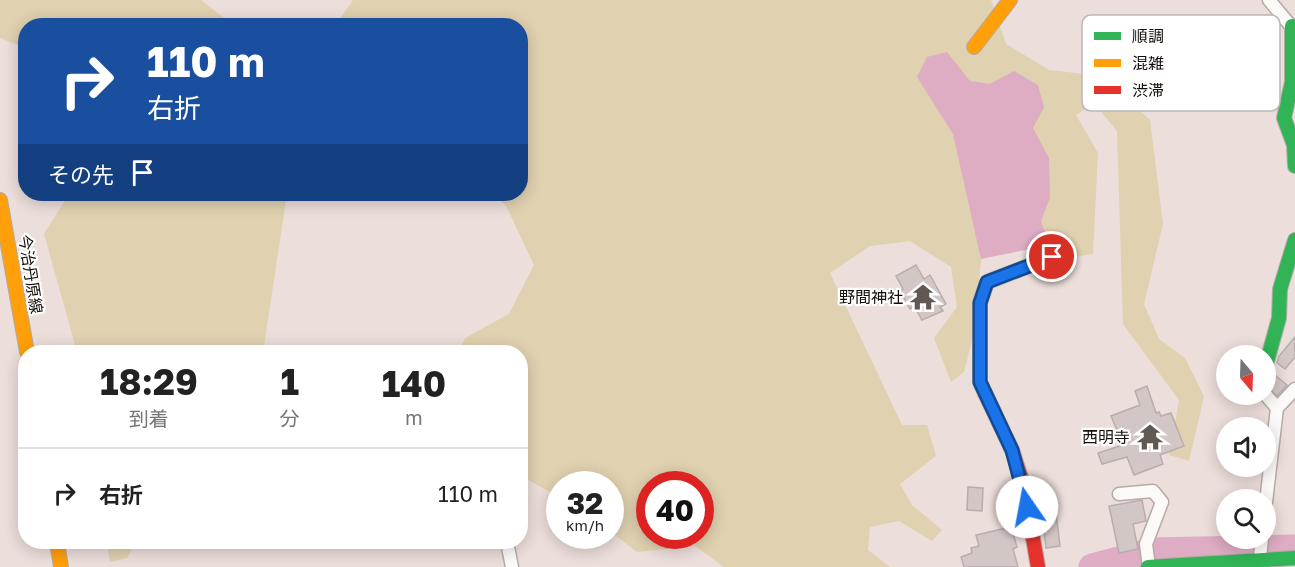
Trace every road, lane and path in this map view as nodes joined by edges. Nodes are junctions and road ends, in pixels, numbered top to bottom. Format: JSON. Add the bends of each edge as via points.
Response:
{"nodes":[{"id":1,"x":1010,"y":0,"type":"edge"},
{"id":2,"x":1269,"y":0,"type":"edge"},
{"id":3,"x":1293,"y":29,"type":"edge"},
{"id":4,"x":974,"y":47,"type":"dead end"},
{"id":5,"x":1295,"y":166,"type":"edge"},
{"id":6,"x":0,"y":200,"type":"edge"},
{"id":7,"x":1295,"y":240,"type":"edge"},
{"id":8,"x":1052,"y":257,"type":"dead end"},
{"id":9,"x":26,"y":345,"type":"edge"},
{"id":10,"x":1272,"y":345,"type":"edge"},
{"id":11,"x":1295,"y":389,"type":"edge"},
{"id":12,"x":1274,"y":405,"type":"edge"},
{"id":13,"x":1277,"y":408,"type":"junction"},
{"id":14,"x":1268,"y":489,"type":"edge"},
{"id":15,"x":1119,"y":494,"type":"dead end"},
{"id":16,"x":58,"y":549,"type":"edge"},
{"id":17,"x":508,"y":549,"type":"edge"},
{"id":18,"x":1295,"y":558,"type":"edge"},
{"id":19,"x":1259,"y":563,"type":"edge"},
{"id":20,"x":61,"y":567,"type":"edge"},
{"id":21,"x":512,"y":567,"type":"edge"},
{"id":22,"x":1038,"y":567,"type":"edge"},
{"id":23,"x":1148,"y":567,"type":"edge"}],
"edges":[{"from":1,"to":4,"type":"street"},
{"from":2,"to":3,"type":"street"},
{"from":3,"to":5,"type":"street","via":[[1292,82],[1284,118],[1294,145]]},
{"from":6,"to":9,"type":"street","name":"今治丹原線"},
{"from":7,"to":10,"type":"street","via":[[1280,289],[1279,318]]},
{"from":8,"to":22,"type":"street","via":[[987,282],[980,303],[980,382],[1012,450],[1024,487]]},
{"from":11,"to":13,"type":"street"},
{"from":12,"to":13,"type":"street"},
{"from":13,"to":14,"type":"street"},
{"from":15,"to":23,"type":"street","via":[[1153,490],[1162,501],[1146,544]]},
{"from":16,"to":20,"type":"street"},
{"from":17,"to":21,"type":"street"},
{"from":18,"to":19,"type":"street"},
{"from":19,"to":23,"type":"street"}]}
